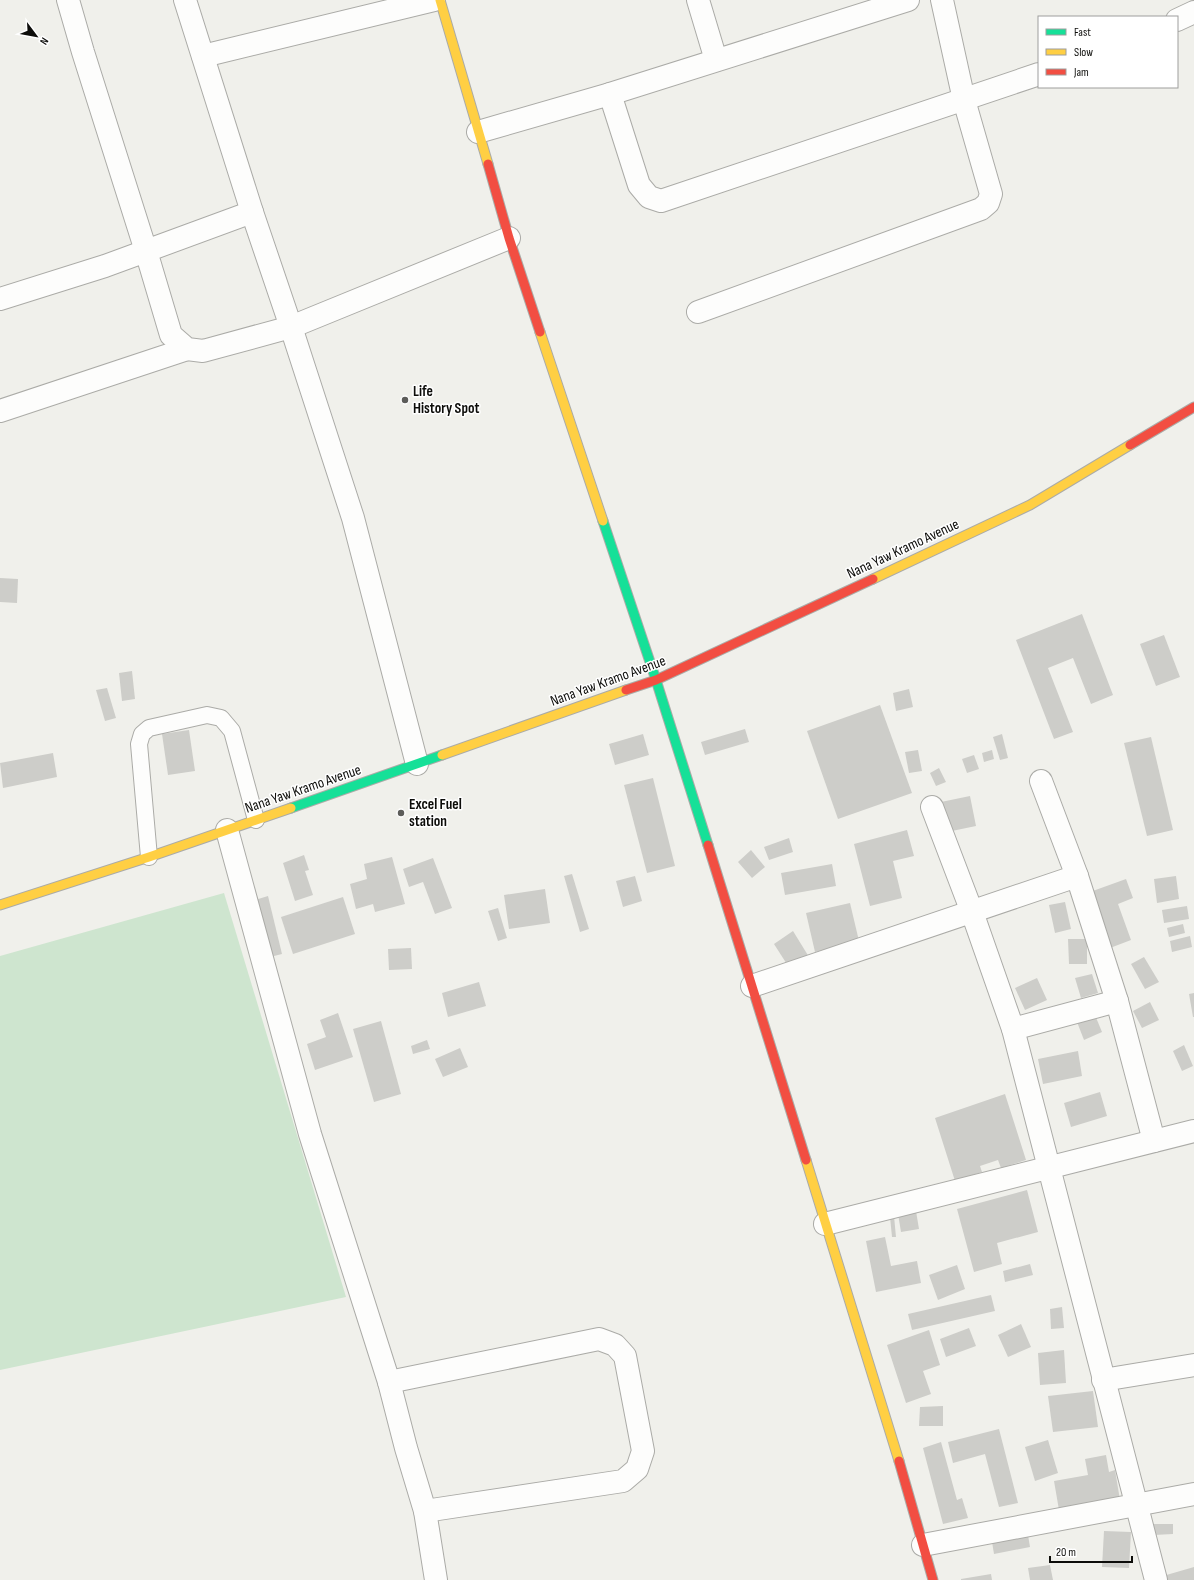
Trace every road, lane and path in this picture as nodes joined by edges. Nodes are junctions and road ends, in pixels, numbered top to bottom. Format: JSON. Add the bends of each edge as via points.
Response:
{"nodes":[{"id":1,"x":68,"y":0,"type":"edge"},
{"id":2,"x":185,"y":0,"type":"edge"},
{"id":3,"x":434,"y":0,"type":"edge"},
{"id":4,"x":440,"y":0,"type":"edge"},
{"id":5,"x":698,"y":0,"type":"edge"},
{"id":6,"x":908,"y":0,"type":"edge"},
{"id":7,"x":942,"y":0,"type":"edge"},
{"id":8,"x":1194,"y":12,"type":"edge"},
{"id":9,"x":1178,"y":20,"type":"edge"},
{"id":10,"x":203,"y":56,"type":"junction"},
{"id":11,"x":716,"y":60,"type":"junction"},
{"id":12,"x":1038,"y":74,"type":"edge"},
{"id":13,"x":610,"y":94,"type":"junction"},
{"id":14,"x":964,"y":100,"type":"junction"},
{"id":15,"x":478,"y":132,"type":"junction"},
{"id":16,"x":252,"y":212,"type":"junction"},
{"id":17,"x":509,"y":238,"type":"junction"},
{"id":18,"x":146,"y":251,"type":"junction"},
{"id":19,"x":0,"y":299,"type":"edge"},
{"id":20,"x":698,"y":312,"type":"dead end"},
{"id":21,"x":291,"y":327,"type":"junction"},
{"id":22,"x":187,"y":349,"type":"junction"},
{"id":23,"x":1194,"y":407,"type":"edge"},
{"id":24,"x":0,"y":411,"type":"edge"},
{"id":25,"x":656,"y":680,"type":"junction"},
{"id":26,"x":417,"y":764,"type":"junction"},
{"id":27,"x":1042,"y":781,"type":"dead end"},
{"id":28,"x":932,"y":807,"type":"dead end"},
{"id":29,"x":256,"y":820,"type":"junction"},
{"id":30,"x":226,"y":830,"type":"junction"},
{"id":31,"x":149,"y":858,"type":"junction"},
{"id":32,"x":1077,"y":876,"type":"junction"},
{"id":33,"x":0,"y":905,"type":"edge"},
{"id":34,"x":972,"y":912,"type":"junction"},
{"id":35,"x":752,"y":986,"type":"junction"},
{"id":36,"x":1117,"y":1001,"type":"junction"},
{"id":37,"x":1013,"y":1029,"type":"junction"},
{"id":38,"x":1194,"y":1131,"type":"edge"},
{"id":39,"x":1154,"y":1141,"type":"junction"},
{"id":40,"x":1048,"y":1168,"type":"junction"},
{"id":41,"x":826,"y":1224,"type":"junction"},
{"id":42,"x":1194,"y":1365,"type":"edge"},
{"id":43,"x":1103,"y":1380,"type":"junction"},
{"id":44,"x":389,"y":1382,"type":"junction"},
{"id":45,"x":1194,"y":1494,"type":"edge"},
{"id":46,"x":1135,"y":1505,"type":"junction"},
{"id":47,"x":425,"y":1511,"type":"junction"},
{"id":48,"x":923,"y":1545,"type":"junction"},
{"id":49,"x":436,"y":1580,"type":"edge"},
{"id":50,"x":933,"y":1580,"type":"edge"},
{"id":51,"x":1156,"y":1580,"type":"edge"}],
"edges":[{"from":1,"to":18,"type":"street"},
{"from":2,"to":10,"type":"street"},
{"from":3,"to":10,"type":"street"},
{"from":4,"to":15,"type":"street"},
{"from":5,"to":11,"type":"street"},
{"from":6,"to":11,"type":"street"},
{"from":7,"to":14,"type":"street"},
{"from":8,"to":9,"type":"street"},
{"from":10,"to":16,"type":"street"},
{"from":11,"to":13,"type":"street"},
{"from":12,"to":14,"type":"street"},
{"from":13,"to":14,"type":"street","via":[[639,185],[649,196],[661,201]]},
{"from":13,"to":15,"type":"street"},
{"from":14,"to":20,"type":"street","via":[[991,194],[985,206]]},
{"from":15,"to":17,"type":"street"},
{"from":16,"to":18,"type":"street"},
{"from":16,"to":21,"type":"street"},
{"from":17,"to":21,"type":"street"},
{"from":17,"to":25,"type":"street"},
{"from":18,"to":19,"type":"street"},
{"from":18,"to":22,"type":"street","via":[[171,336]]},
{"from":21,"to":22,"type":"street","via":[[204,351]]},
{"from":21,"to":26,"type":"street","via":[[353,518]]},
{"from":22,"to":24,"type":"street"},
{"from":23,"to":25,"type":"street","name":"Nana Yaw Kramo Avenue","via":[[1030,505]]},
{"from":25,"to":26,"type":"street","name":"Nana Yaw Kramo Avenue"},
{"from":25,"to":35,"type":"street"},
{"from":26,"to":29,"type":"street","name":"Nana Yaw Kramo Avenue"},
{"from":27,"to":32,"type":"street"},
{"from":28,"to":34,"type":"street"},
{"from":29,"to":30,"type":"street","name":"Nana Yaw Kramo Avenue"},
{"from":29,"to":31,"type":"lane","via":[[232,731],[221,718],[207,715],[149,728],[142,734],[139,744]]},
{"from":30,"to":31,"type":"street","name":"Nana Yaw Kramo Avenue"},
{"from":30,"to":44,"type":"street","via":[[310,1134]]},
{"from":31,"to":33,"type":"street","name":"Nana Yaw Kramo Avenue"},
{"from":32,"to":34,"type":"street"},
{"from":32,"to":36,"type":"street"},
{"from":34,"to":35,"type":"street"},
{"from":34,"to":37,"type":"street"},
{"from":35,"to":41,"type":"street"},
{"from":36,"to":37,"type":"street"},
{"from":36,"to":39,"type":"street"},
{"from":37,"to":40,"type":"street"},
{"from":38,"to":39,"type":"street"},
{"from":39,"to":40,"type":"street"},
{"from":40,"to":41,"type":"street"},
{"from":40,"to":43,"type":"street"},
{"from":41,"to":48,"type":"street"},
{"from":42,"to":43,"type":"street"},
{"from":43,"to":46,"type":"street"},
{"from":44,"to":47,"type":"street"},
{"from":44,"to":47,"type":"street","via":[[599,1339],[615,1345],[625,1356],[643,1451],[637,1469],[623,1481]]},
{"from":45,"to":46,"type":"street"},
{"from":46,"to":48,"type":"street"},
{"from":46,"to":51,"type":"street"},
{"from":47,"to":49,"type":"street"},
{"from":48,"to":50,"type":"street"}]}
